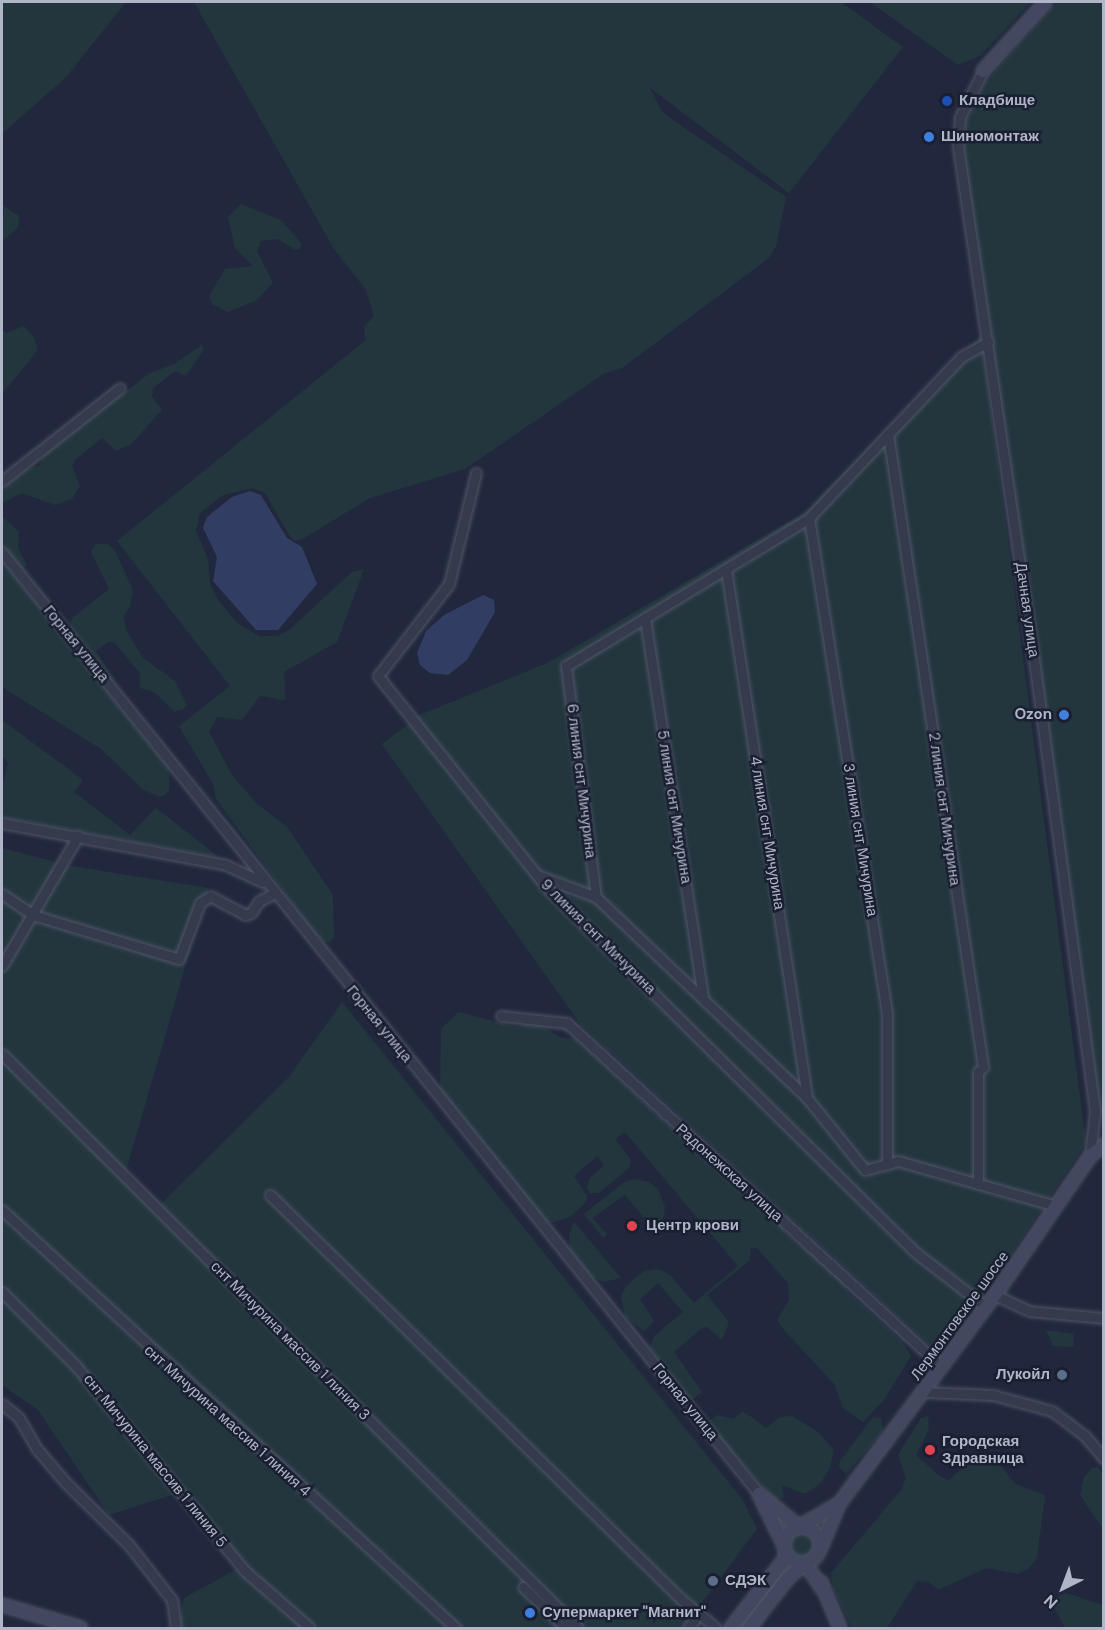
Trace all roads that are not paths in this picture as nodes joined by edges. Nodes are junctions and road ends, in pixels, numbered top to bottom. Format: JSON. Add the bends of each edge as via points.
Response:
{"nodes":[{"id":1,"x":1046,"y":2,"type":"edge"},
{"id":2,"x":983,"y":71,"type":"joint"},
{"id":3,"x":988,"y":342,"type":"junction"},
{"id":4,"x":120,"y":388,"type":"dead end"},
{"id":5,"x":888,"y":434,"type":"junction"},
{"id":6,"x":476,"y":472,"type":"dead end"},
{"id":7,"x":2,"y":481,"type":"edge"},
{"id":8,"x":809,"y":518,"type":"junction"},
{"id":9,"x":2,"y":552,"type":"edge"},
{"id":10,"x":726,"y":569,"type":"junction"},
{"id":11,"x":645,"y":618,"type":"junction"},
{"id":12,"x":2,"y":823,"type":"edge"},
{"id":13,"x":78,"y":836,"type":"junction"},
{"id":14,"x":537,"y":875,"type":"junction"},
{"id":15,"x":275,"y":893,"type":"junction"},
{"id":16,"x":2,"y":894,"type":"edge"},
{"id":17,"x":596,"y":897,"type":"junction"},
{"id":18,"x":33,"y":915,"type":"junction"},
{"id":19,"x":2,"y":966,"type":"edge"},
{"id":20,"x":703,"y":996,"type":"junction"},
{"id":21,"x":501,"y":1016,"type":"dead end"},
{"id":22,"x":2,"y":1054,"type":"edge"},
{"id":23,"x":807,"y":1098,"type":"junction"},
{"id":24,"x":1104,"y":1145,"type":"edge"},
{"id":25,"x":1090,"y":1156,"type":"junction"},
{"id":26,"x":887,"y":1164,"type":"junction"},
{"id":27,"x":978,"y":1184,"type":"junction"},
{"id":28,"x":270,"y":1195,"type":"dead end"},
{"id":29,"x":1056,"y":1206,"type":"junction"},
{"id":30,"x":2,"y":1210,"type":"edge"},
{"id":31,"x":2,"y":1292,"type":"edge"},
{"id":32,"x":995,"y":1294,"type":"junction"},
{"id":33,"x":986,"y":1306,"type":"junction"},
{"id":34,"x":1104,"y":1318,"type":"edge"},
{"id":35,"x":942,"y":1366,"type":"junction"},
{"id":36,"x":924,"y":1392,"type":"junction"},
{"id":37,"x":2,"y":1404,"type":"edge"},
{"id":38,"x":1104,"y":1459,"type":"edge"},
{"id":39,"x":759,"y":1494,"type":"junction"},
{"id":40,"x":839,"y":1504,"type":"junction"},
{"id":41,"x":799,"y":1527,"type":"junction"},
{"id":42,"x":786,"y":1551,"type":"junction"},
{"id":43,"x":814,"y":1556,"type":"junction"},
{"id":44,"x":788,"y":1578,"type":"junction"},
{"id":45,"x":523,"y":1587,"type":"dead end"},
{"id":46,"x":823,"y":1590,"type":"junction"},
{"id":47,"x":2,"y":1605,"type":"edge"},
{"id":48,"x":698,"y":1615,"type":"junction"},
{"id":49,"x":81,"y":1629,"type":"edge"},
{"id":50,"x":176,"y":1629,"type":"edge"},
{"id":51,"x":310,"y":1629,"type":"edge"},
{"id":52,"x":456,"y":1629,"type":"edge"},
{"id":53,"x":566,"y":1629,"type":"edge"},
{"id":54,"x":578,"y":1629,"type":"edge"},
{"id":55,"x":688,"y":1629,"type":"edge"},
{"id":56,"x":716,"y":1629,"type":"edge"},
{"id":57,"x":731,"y":1629,"type":"edge"},
{"id":58,"x":749,"y":1629,"type":"edge"},
{"id":59,"x":840,"y":1629,"type":"edge"}],
"edges":[{"from":1,"to":2,"type":"street"},
{"from":2,"to":3,"type":"street","name":"Дачная улица","via":[[960,117],[958,147]]},
{"from":3,"to":5,"type":"street","via":[[961,357]]},
{"from":3,"to":25,"type":"street","name":"Дачная улица","via":[[1095,1112],[1096,1133]]},
{"from":4,"to":7,"type":"street"},
{"from":5,"to":8,"type":"street"},
{"from":5,"to":27,"type":"street","name":"2 линия снт Мичурина","via":[[983,1067],[978,1072]]},
{"from":6,"to":14,"type":"street","name":"9 линия снт Мичурина","via":[[449,584],[378,676]]},
{"from":8,"to":10,"type":"street"},
{"from":8,"to":26,"type":"street","name":"3 линия снт Мичурина","via":[[887,1013]]},
{"from":9,"to":15,"type":"street","name":"Горная улица"},
{"from":10,"to":11,"type":"street"},
{"from":10,"to":23,"type":"street","name":"4 линия снт Мичурина"},
{"from":11,"to":17,"type":"street","name":"6 линия снт Мичурина","via":[[566,666]]},
{"from":11,"to":20,"type":"street","name":"5 линия снт Мичурина"},
{"from":12,"to":13,"type":"street"},
{"from":13,"to":15,"type":"street","via":[[241,869]]},
{"from":13,"to":18,"type":"street"},
{"from":14,"to":17,"type":"street"},
{"from":14,"to":33,"type":"street","name":"9 линия снт Мичурина","via":[[915,1252]]},
{"from":15,"to":18,"type":"street","via":[[259,900],[251,913],[244,915],[210,896],[200,903],[179,959]]},
{"from":15,"to":39,"type":"street","name":"Горная улица"},
{"from":16,"to":18,"type":"street"},
{"from":17,"to":20,"type":"street"},
{"from":18,"to":19,"type":"street"},
{"from":20,"to":23,"type":"street"},
{"from":21,"to":35,"type":"street","name":"Радонежская улица","via":[[567,1023]]},
{"from":22,"to":54,"type":"street","name":"снт Мичурина массив 1 линия 3"},
{"from":23,"to":26,"type":"street","via":[[865,1170]]},
{"from":24,"to":25,"type":"street","name":"Лермонтовское шоссе"},
{"from":25,"to":29,"type":"street","name":"Лермонтовское шоссе"},
{"from":26,"to":27,"type":"street","via":[[898,1161]]},
{"from":27,"to":29,"type":"street"},
{"from":28,"to":48,"type":"street"},
{"from":29,"to":32,"type":"street","name":"Лермонтовское шоссе"},
{"from":30,"to":52,"type":"street","name":"снт Мичурина массив 1 линия 4"},
{"from":31,"to":51,"type":"street","name":"снт Мичурина массив 1 линия 5","via":[[76,1366],[245,1571]]},
{"from":32,"to":33,"type":"street","name":"Лермонтовское шоссе"},
{"from":32,"to":34,"type":"street","via":[[1029,1311]]},
{"from":33,"to":35,"type":"street","name":"Лермонтовское шоссе"},
{"from":35,"to":36,"type":"street","name":"Лермонтовское шоссе"},
{"from":36,"to":38,"type":"street","via":[[993,1395],[1052,1411],[1085,1436]]},
{"from":36,"to":40,"type":"street","name":"Лермонтовское шоссе"},
{"from":37,"to":50,"type":"street","via":[[18,1418],[37,1449],[66,1483],[129,1545],[172,1600]]},
{"from":39,"to":41,"type":"street"},
{"from":39,"to":42,"type":"street"},
{"from":40,"to":41,"type":"street"},
{"from":40,"to":43,"type":"street"},
{"from":41,"to":42,"type":"street","via":[[786,1536]]},
{"from":41,"to":43,"type":"street","via":[[815,1531]]},
{"from":42,"to":43,"type":"street"},
{"from":42,"to":57,"type":"street"},
{"from":43,"to":44,"type":"street"},
{"from":43,"to":46,"type":"street"},
{"from":44,"to":46,"type":"street","via":[[803,1578]]},
{"from":44,"to":58,"type":"street"},
{"from":45,"to":53,"type":"street"},
{"from":46,"to":59,"type":"street"},
{"from":47,"to":49,"type":"street"},
{"from":48,"to":55,"type":"street"},
{"from":48,"to":56,"type":"street"}]}
